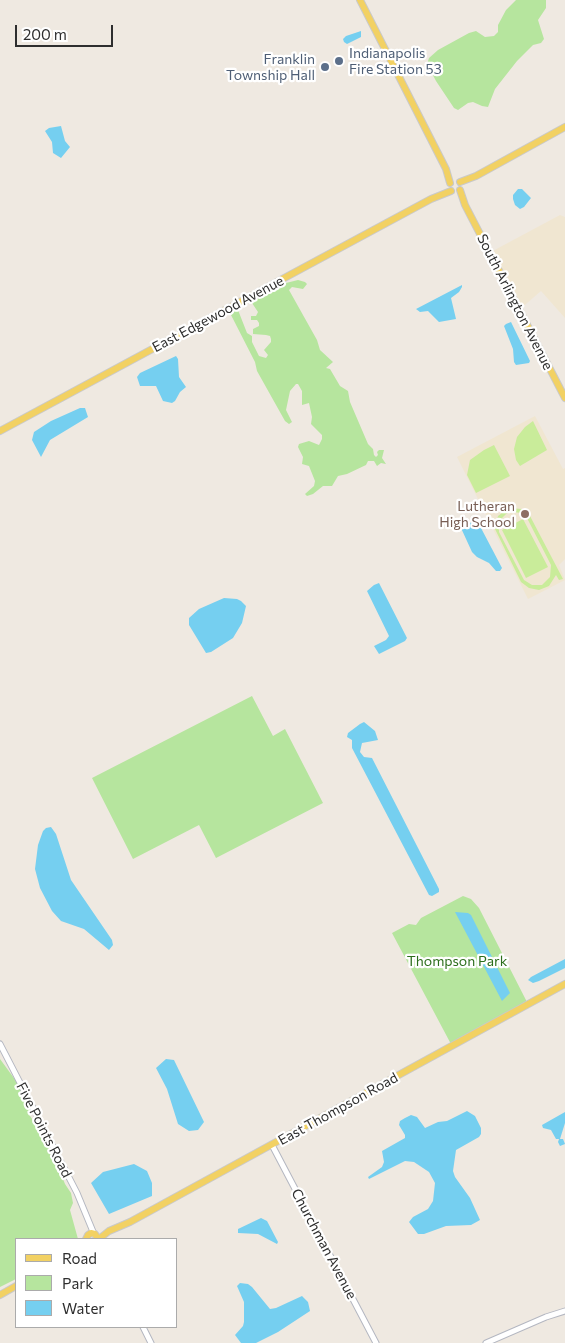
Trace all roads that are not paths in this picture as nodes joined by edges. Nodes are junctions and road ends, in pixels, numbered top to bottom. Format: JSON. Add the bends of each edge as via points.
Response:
{"nodes":[{"id":1,"x":360,"y":0,"type":"edge"},
{"id":2,"x":565,"y":127,"type":"edge"},
{"id":3,"x":455,"y":187,"type":"junction"},
{"id":4,"x":565,"y":398,"type":"edge"},
{"id":5,"x":0,"y":431,"type":"edge"},
{"id":6,"x":565,"y":984,"type":"edge"},
{"id":7,"x":0,"y":1044,"type":"edge"},
{"id":8,"x":272,"y":1145,"type":"junction"},
{"id":9,"x":91,"y":1237,"type":"edge"},
{"id":10,"x":15,"y":1287,"type":"edge"},
{"id":11,"x":0,"y":1295,"type":"edge"},
{"id":12,"x":565,"y":1311,"type":"edge"},
{"id":13,"x":144,"y":1328,"type":"edge"},
{"id":14,"x":151,"y":1343,"type":"edge"},
{"id":15,"x":376,"y":1343,"type":"edge"},
{"id":16,"x":486,"y":1343,"type":"edge"}],
"edges":[{"from":1,"to":3,"type":"main road","name":"South Arlington Avenue"},
{"from":2,"to":3,"type":"main road"},
{"from":3,"to":4,"type":"main road","name":"South Arlington Avenue"},
{"from":3,"to":5,"type":"main road","name":"East Edgewood Avenue"},
{"from":6,"to":8,"type":"main road","name":"East Thompson Road"},
{"from":7,"to":9,"type":"street","name":"Five Points Road","via":[[77,1194]]},
{"from":8,"to":9,"type":"main road","name":"East Thompson Road","via":[[130,1222]]},
{"from":8,"to":15,"type":"street","name":"Churchman Avenue"},
{"from":10,"to":11,"type":"main road"},
{"from":12,"to":16,"type":"street"},
{"from":13,"to":14,"type":"street"}]}
